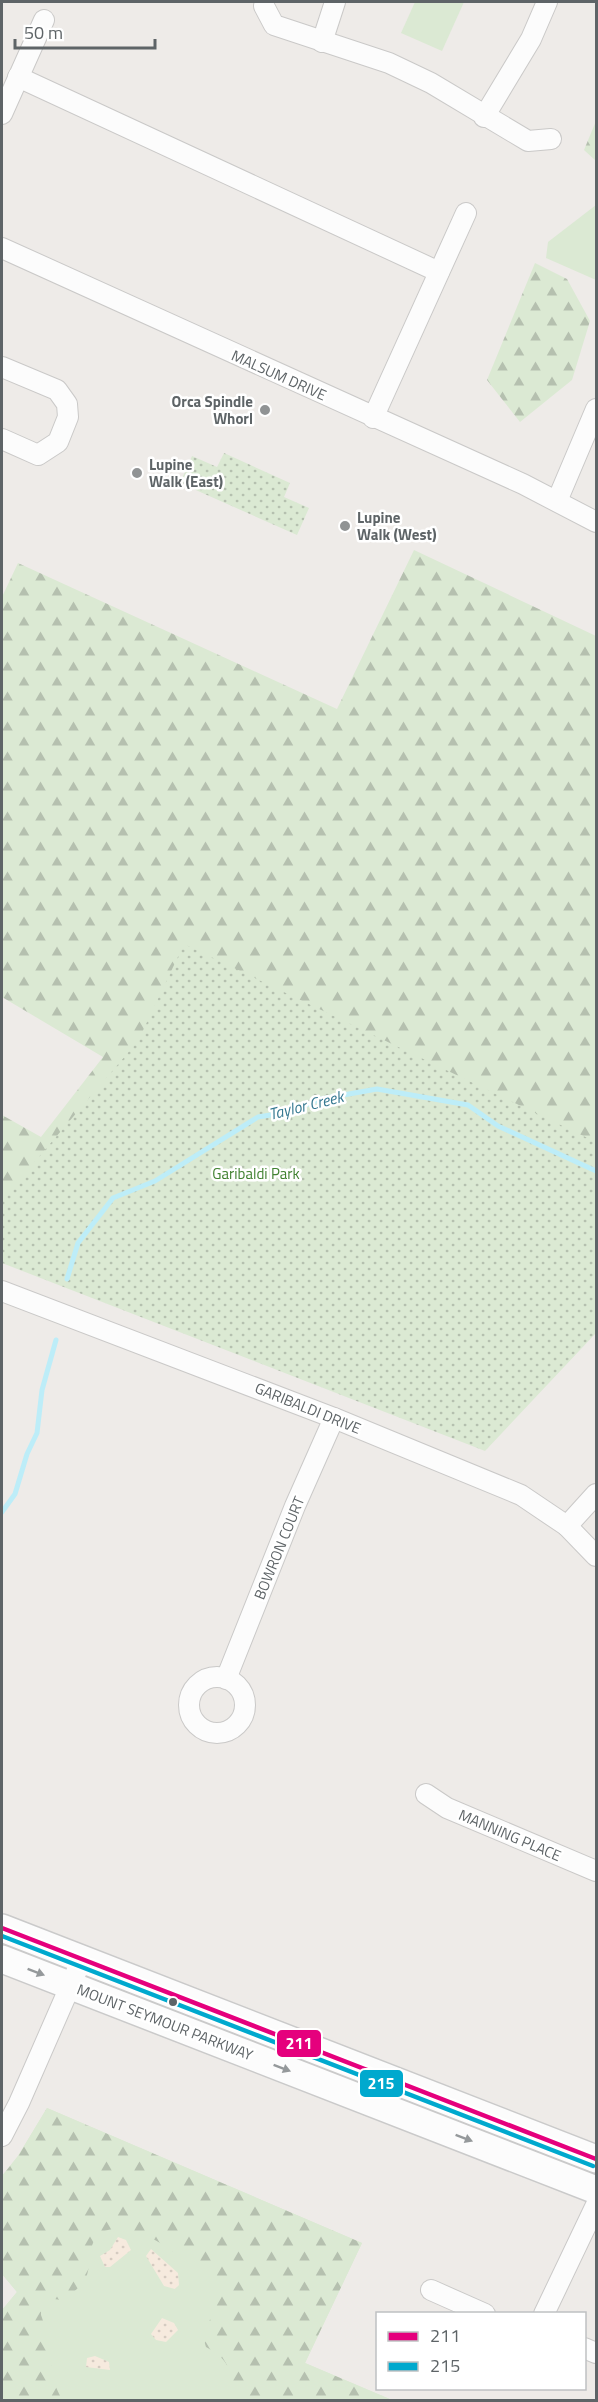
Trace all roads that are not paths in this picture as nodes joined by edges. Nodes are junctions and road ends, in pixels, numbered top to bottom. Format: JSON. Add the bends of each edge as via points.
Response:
{"nodes":[{"id":1,"x":335,"y":2,"type":"edge"},
{"id":2,"x":547,"y":2,"type":"edge"},
{"id":3,"x":264,"y":6,"type":"dead end"},
{"id":4,"x":44,"y":20,"type":"dead end"},
{"id":5,"x":322,"y":42,"type":"junction"},
{"id":6,"x":18,"y":77,"type":"junction"},
{"id":7,"x":2,"y":114,"type":"edge"},
{"id":8,"x":484,"y":117,"type":"junction"},
{"id":9,"x":551,"y":139,"type":"dead end"},
{"id":10,"x":466,"y":213,"type":"dead end"},
{"id":11,"x":2,"y":249,"type":"edge"},
{"id":12,"x":439,"y":272,"type":"junction"},
{"id":13,"x":2,"y":367,"type":"edge"},
{"id":14,"x":597,"y":410,"type":"edge"},
{"id":15,"x":373,"y":418,"type":"junction"},
{"id":16,"x":2,"y":439,"type":"edge"},
{"id":17,"x":557,"y":501,"type":"junction"},
{"id":18,"x":597,"y":522,"type":"edge"},
{"id":19,"x":2,"y":1291,"type":"edge"},
{"id":20,"x":334,"y":1418,"type":"junction"},
{"id":21,"x":597,"y":1494,"type":"edge"},
{"id":22,"x":567,"y":1526,"type":"junction"},
{"id":23,"x":597,"y":1556,"type":"edge"},
{"id":24,"x":226,"y":1679,"type":"dead end"},
{"id":25,"x":426,"y":1794,"type":"dead end"},
{"id":26,"x":597,"y":1871,"type":"edge"},
{"id":27,"x":2,"y":1928,"type":"edge"},
{"id":28,"x":2,"y":1959,"type":"edge"},
{"id":29,"x":82,"y":1959,"type":"junction"},
{"id":30,"x":71,"y":1986,"type":"junction"},
{"id":31,"x":2,"y":2136,"type":"edge"},
{"id":32,"x":597,"y":2159,"type":"edge"},
{"id":33,"x":597,"y":2190,"type":"edge"},
{"id":34,"x":597,"y":2205,"type":"edge"},
{"id":35,"x":431,"y":2290,"type":"dead end"},
{"id":36,"x":483,"y":2312,"type":"edge"},
{"id":37,"x":544,"y":2312,"type":"edge"}],
"edges":[{"from":1,"to":5,"type":"street"},
{"from":2,"to":8,"type":"street","via":[[531,39]]},
{"from":3,"to":5,"type":"street","via":[[274,25]]},
{"from":4,"to":6,"type":"street"},
{"from":5,"to":8,"type":"street","via":[[389,63],[431,83]]},
{"from":6,"to":7,"type":"street"},
{"from":6,"to":12,"type":"street"},
{"from":8,"to":9,"type":"street","via":[[528,141]]},
{"from":10,"to":12,"type":"street"},
{"from":11,"to":15,"type":"street","name":"MALSUM DRIVE"},
{"from":12,"to":15,"type":"street"},
{"from":13,"to":16,"type":"street","via":[[57,390],[67,404],[68,417],[58,442],[38,455]]},
{"from":14,"to":17,"type":"street"},
{"from":15,"to":17,"type":"street","name":"MALSUM DRIVE"},
{"from":17,"to":18,"type":"street","name":"MALSUM DRIVE"},
{"from":19,"to":20,"type":"street","name":"GARIBALDI DRIVE"},
{"from":20,"to":22,"type":"street","name":"GARIBALDI DRIVE","via":[[521,1495]]},
{"from":20,"to":24,"type":"street","name":"BOWRON COURT"},
{"from":21,"to":22,"type":"street"},
{"from":22,"to":23,"type":"street","name":"GARIBALDI DRIVE"},
{"from":25,"to":26,"type":"street","name":"MANNING PLACE","via":[[447,1808]]},
{"from":27,"to":29,"type":"main road","name":"MOUNT SEYMOUR PARKWAY"},
{"from":28,"to":30,"type":"main road","name":"MOUNT SEYMOUR PARKWAY","one_way":true},
{"from":29,"to":30,"type":"street"},
{"from":29,"to":32,"type":"main road","name":"MOUNT SEYMOUR PARKWAY"},
{"from":30,"to":31,"type":"street"},
{"from":30,"to":33,"type":"main road","name":"MOUNT SEYMOUR PARKWAY","one_way":true},
{"from":34,"to":37,"type":"street"},
{"from":35,"to":36,"type":"street"}]}
